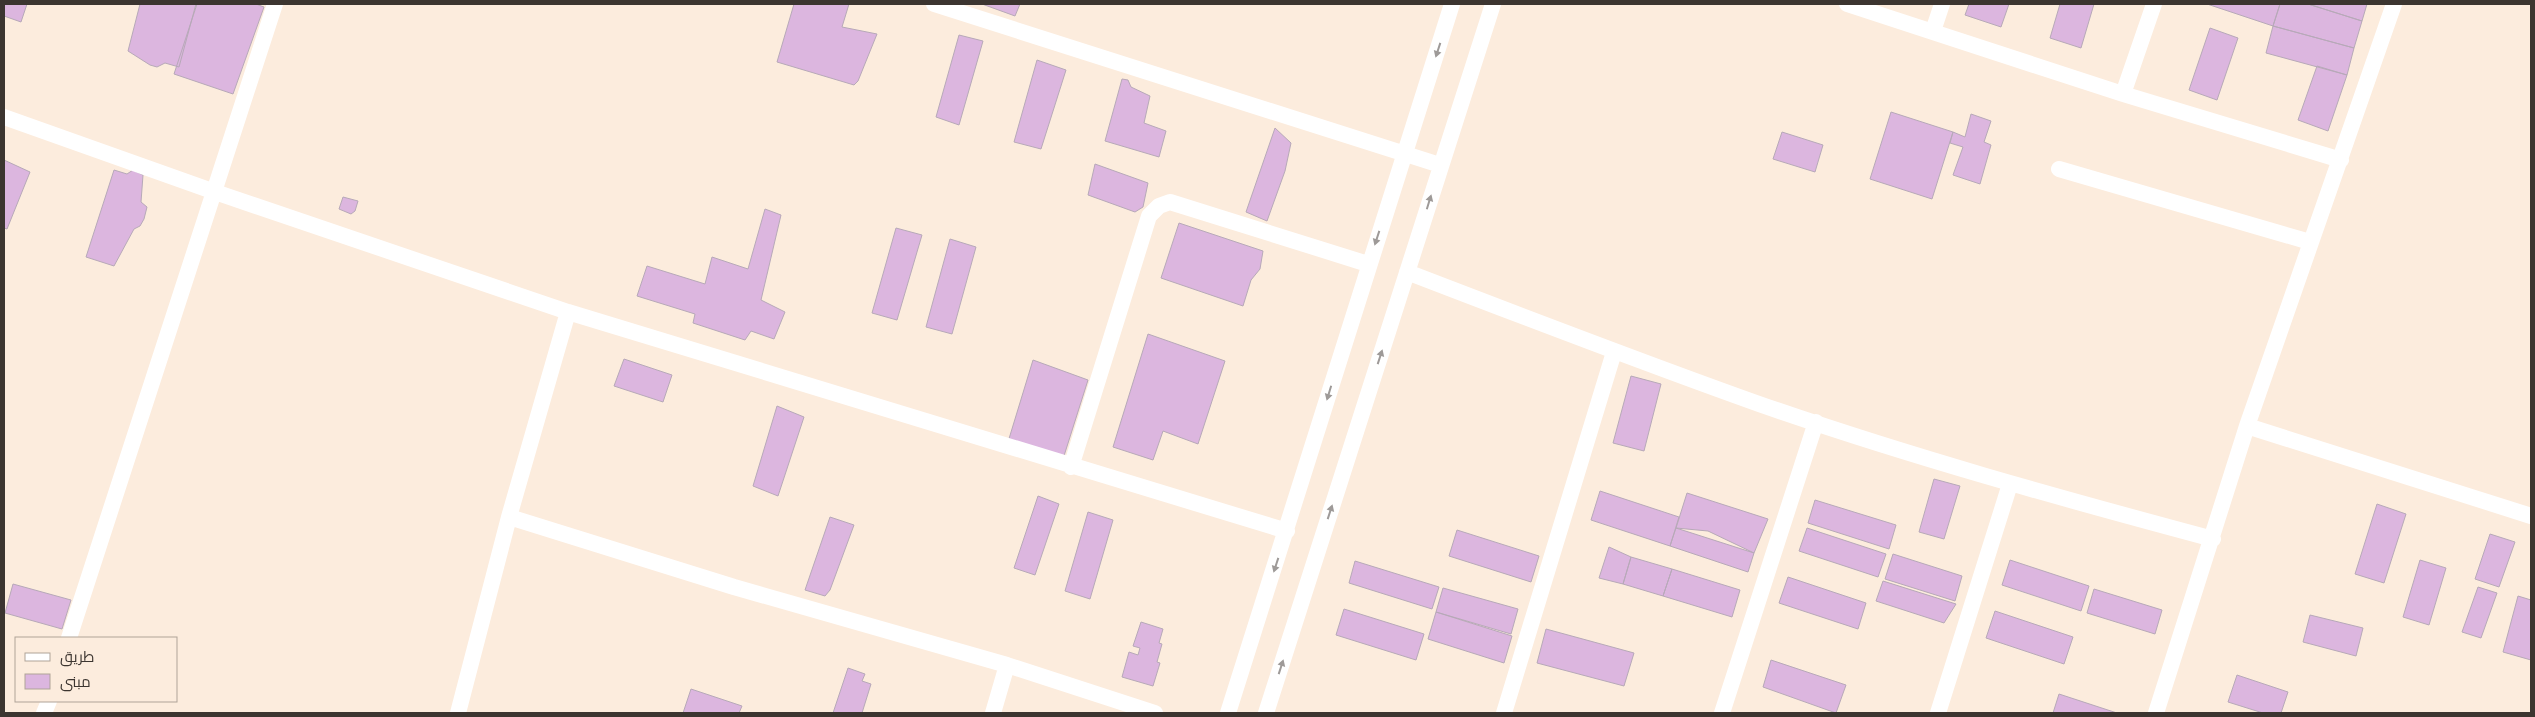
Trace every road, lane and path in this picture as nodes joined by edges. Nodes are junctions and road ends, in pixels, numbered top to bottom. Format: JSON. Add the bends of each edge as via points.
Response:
{"nodes":[{"id":1,"x":275,"y":4,"type":"edge"},
{"id":2,"x":934,"y":4,"type":"edge"},
{"id":3,"x":1452,"y":4,"type":"edge"},
{"id":4,"x":1493,"y":4,"type":"edge"},
{"id":5,"x":1847,"y":4,"type":"edge"},
{"id":6,"x":1942,"y":4,"type":"edge"},
{"id":7,"x":2154,"y":4,"type":"edge"},
{"id":8,"x":2394,"y":4,"type":"edge"},
{"id":9,"x":1932,"y":32,"type":"junction"},
{"id":10,"x":2123,"y":94,"type":"junction"},
{"id":11,"x":4,"y":116,"type":"edge"},
{"id":12,"x":1405,"y":153,"type":"junction"},
{"id":13,"x":2341,"y":160,"type":"junction"},
{"id":14,"x":1440,"y":165,"type":"junction"},
{"id":15,"x":2059,"y":169,"type":"dead end"},
{"id":16,"x":216,"y":192,"type":"junction"},
{"id":17,"x":2310,"y":242,"type":"junction"},
{"id":18,"x":1368,"y":264,"type":"junction"},
{"id":19,"x":1407,"y":272,"type":"junction"},
{"id":20,"x":568,"y":312,"type":"junction"},
{"id":21,"x":1614,"y":352,"type":"junction"},
{"id":22,"x":1816,"y":422,"type":"junction"},
{"id":23,"x":2247,"y":426,"type":"junction"},
{"id":24,"x":1071,"y":467,"type":"junction"},
{"id":25,"x":2010,"y":484,"type":"junction"},
{"id":26,"x":2531,"y":516,"type":"edge"},
{"id":27,"x":509,"y":517,"type":"junction"},
{"id":28,"x":1287,"y":531,"type":"junction"},
{"id":29,"x":2213,"y":539,"type":"junction"},
{"id":30,"x":69,"y":637,"type":"edge"},
{"id":31,"x":1007,"y":665,"type":"junction"},
{"id":32,"x":458,"y":713,"type":"edge"},
{"id":33,"x":993,"y":713,"type":"edge"},
{"id":34,"x":1155,"y":713,"type":"edge"},
{"id":35,"x":1228,"y":713,"type":"edge"},
{"id":36,"x":1266,"y":713,"type":"edge"},
{"id":37,"x":1504,"y":713,"type":"edge"},
{"id":38,"x":1722,"y":713,"type":"edge"},
{"id":39,"x":1938,"y":713,"type":"edge"},
{"id":40,"x":2156,"y":713,"type":"edge"}],
"edges":[{"from":1,"to":16,"type":"street"},
{"from":2,"to":12,"type":"street"},
{"from":3,"to":12,"type":"street","one_way":true},
{"from":4,"to":14,"type":"street"},
{"from":5,"to":9,"type":"street"},
{"from":6,"to":9,"type":"street"},
{"from":7,"to":10,"type":"street"},
{"from":8,"to":13,"type":"street"},
{"from":9,"to":10,"type":"street"},
{"from":10,"to":13,"type":"street"},
{"from":11,"to":16,"type":"street"},
{"from":12,"to":14,"type":"street"},
{"from":12,"to":18,"type":"street","one_way":true},
{"from":13,"to":17,"type":"street"},
{"from":19,"to":14,"type":"street","one_way":true},
{"from":15,"to":17,"type":"street"},
{"from":16,"to":20,"type":"street"},
{"from":16,"to":30,"type":"street"},
{"from":17,"to":23,"type":"street"},
{"from":18,"to":24,"type":"street","via":[[1170,202],[1159,206],[1149,216]]},
{"from":18,"to":28,"type":"street","one_way":true},
{"from":19,"to":21,"type":"street"},
{"from":36,"to":19,"type":"street","one_way":true},
{"from":20,"to":24,"type":"street"},
{"from":20,"to":27,"type":"street"},
{"from":21,"to":22,"type":"street"},
{"from":21,"to":37,"type":"street"},
{"from":22,"to":25,"type":"street"},
{"from":22,"to":38,"type":"street"},
{"from":23,"to":26,"type":"street"},
{"from":23,"to":29,"type":"street"},
{"from":24,"to":28,"type":"street"},
{"from":25,"to":29,"type":"street"},
{"from":25,"to":39,"type":"street"},
{"from":27,"to":31,"type":"street","via":[[734,587]]},
{"from":27,"to":32,"type":"street"},
{"from":28,"to":35,"type":"street","one_way":true},
{"from":29,"to":40,"type":"street"},
{"from":31,"to":33,"type":"street"},
{"from":31,"to":34,"type":"street"}]}
